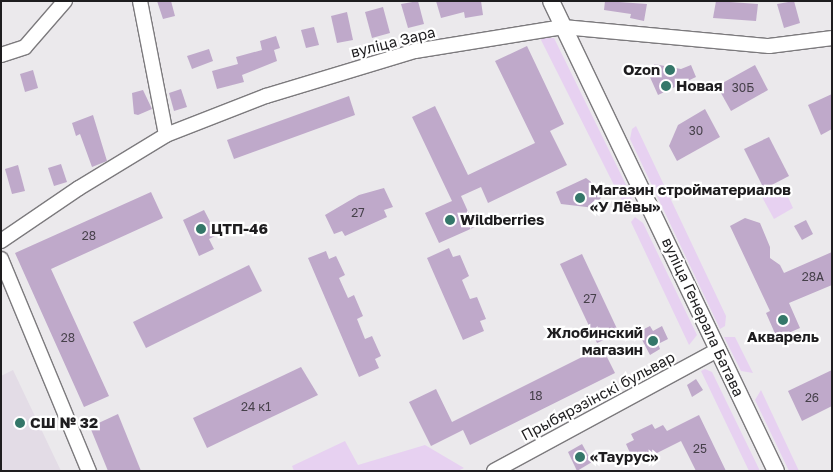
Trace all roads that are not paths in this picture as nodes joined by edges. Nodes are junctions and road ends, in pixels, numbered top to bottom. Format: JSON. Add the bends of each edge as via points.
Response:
{"nodes":[{"id":1,"x":65,"y":1,"type":"edge"},
{"id":2,"x":140,"y":1,"type":"edge"},
{"id":3,"x":551,"y":1,"type":"edge"},
{"id":4,"x":562,"y":27,"type":"junction"},
{"id":5,"x":832,"y":38,"type":"edge"},
{"id":6,"x":1,"y":55,"type":"edge"},
{"id":7,"x":166,"y":135,"type":"junction"},
{"id":8,"x":1,"y":241,"type":"edge"},
{"id":9,"x":1,"y":259,"type":"edge"},
{"id":10,"x":718,"y":350,"type":"junction"},
{"id":11,"x":89,"y":471,"type":"edge"},
{"id":12,"x":494,"y":471,"type":"edge"},
{"id":13,"x":776,"y":471,"type":"edge"}],
"edges":[{"from":1,"to":6,"type":"street","via":[[25,47]]},
{"from":2,"to":7,"type":"street"},
{"from":3,"to":4,"type":"street","name":"вуліца Генерала Батава"},
{"from":4,"to":5,"type":"street","name":"вуліца Зара","via":[[769,46]]},
{"from":4,"to":7,"type":"street","name":"вуліца Зара","via":[[414,51],[266,96]]},
{"from":4,"to":10,"type":"street","name":"вуліца Генерала Батава"},
{"from":7,"to":8,"type":"street","name":"вуліца Зара"},
{"from":9,"to":11,"type":"street"},
{"from":10,"to":12,"type":"street","name":"Прыбярэзінскі бульвар"},
{"from":10,"to":13,"type":"street","name":"вуліца Генерала Батава"}]}
